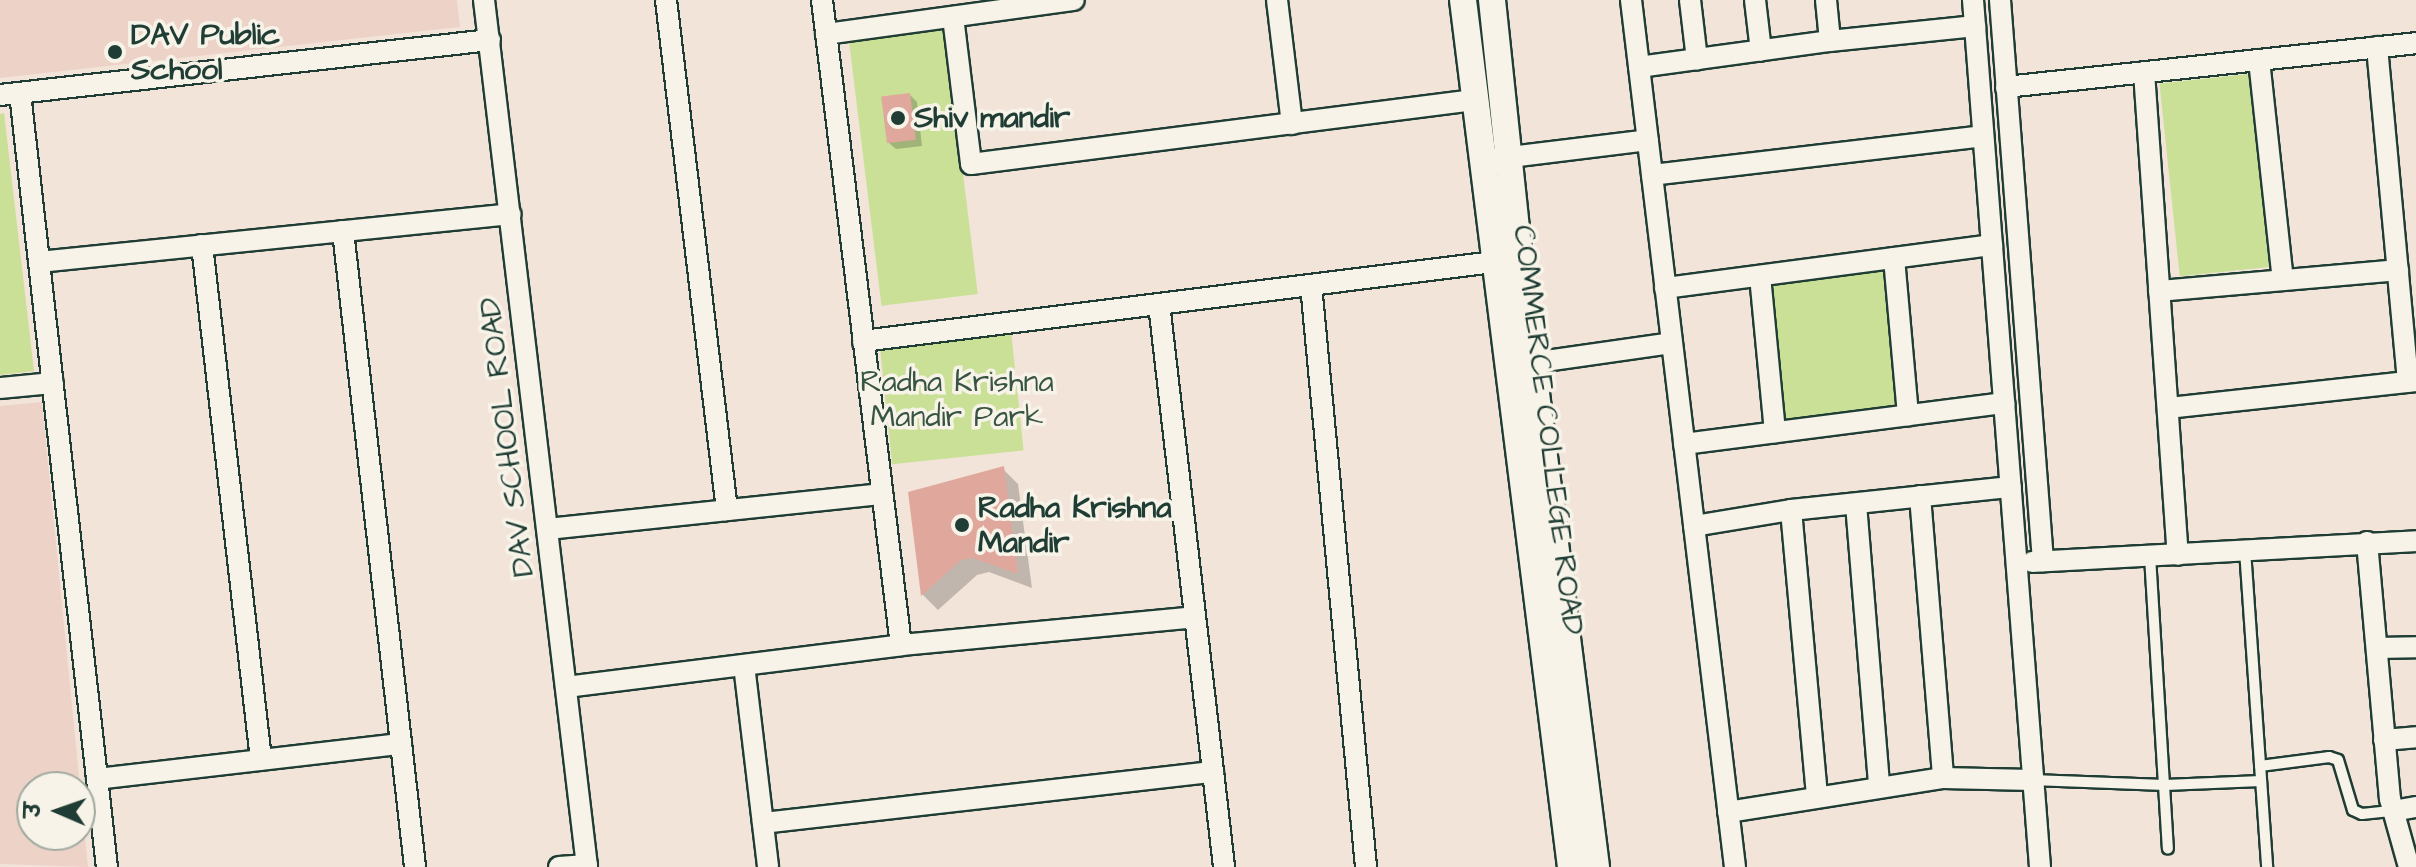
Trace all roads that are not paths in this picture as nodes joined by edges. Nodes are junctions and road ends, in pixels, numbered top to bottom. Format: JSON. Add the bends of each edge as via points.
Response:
{"nodes":[{"id":1,"x":484,"y":0,"type":"edge"},
{"id":2,"x":666,"y":0,"type":"edge"},
{"id":3,"x":822,"y":0,"type":"edge"},
{"id":4,"x":1074,"y":0,"type":"edge"},
{"id":5,"x":1277,"y":0,"type":"edge"},
{"id":6,"x":1463,"y":0,"type":"edge"},
{"id":7,"x":1492,"y":0,"type":"edge"},
{"id":8,"x":1631,"y":0,"type":"edge"},
{"id":9,"x":1690,"y":0,"type":"edge"},
{"id":10,"x":1755,"y":0,"type":"edge"},
{"id":11,"x":1826,"y":0,"type":"edge"},
{"id":12,"x":1973,"y":0,"type":"edge"},
{"id":13,"x":2000,"y":0,"type":"edge"},
{"id":14,"x":953,"y":17,"type":"junction"},
{"id":15,"x":1975,"y":26,"type":"junction"},
{"id":16,"x":826,"y":34,"type":"junction"},
{"id":17,"x":490,"y":40,"type":"junction"},
{"id":18,"x":1830,"y":41,"type":"junction"},
{"id":19,"x":2416,"y":43,"type":"edge"},
{"id":20,"x":2377,"y":47,"type":"junction"},
{"id":21,"x":1761,"y":51,"type":"junction"},
{"id":22,"x":1697,"y":60,"type":"junction"},
{"id":23,"x":2259,"y":60,"type":"junction"},
{"id":24,"x":1639,"y":67,"type":"junction"},
{"id":25,"x":2144,"y":72,"type":"junction"},
{"id":26,"x":2006,"y":87,"type":"junction"},
{"id":27,"x":10,"y":94,"type":"edge"},
{"id":28,"x":1474,"y":100,"type":"junction"},
{"id":29,"x":1292,"y":124,"type":"junction"},
{"id":30,"x":1983,"y":136,"type":"junction"},
{"id":31,"x":1648,"y":140,"type":"junction"},
{"id":32,"x":1509,"y":157,"type":"junction"},
{"id":33,"x":1482,"y":160,"type":"junction"},
{"id":34,"x":1652,"y":175,"type":"junction"},
{"id":35,"x":511,"y":214,"type":"junction"},
{"id":36,"x":343,"y":231,"type":"junction"},
{"id":37,"x":202,"y":245,"type":"junction"},
{"id":38,"x":1992,"y":245,"type":"junction"},
{"id":39,"x":1894,"y":258,"type":"junction"},
{"id":40,"x":1506,"y":260,"type":"junction"},
{"id":41,"x":39,"y":262,"type":"junction"},
{"id":42,"x":2398,"y":270,"type":"junction"},
{"id":43,"x":1760,"y":276,"type":"junction"},
{"id":44,"x":2283,"y":280,"type":"junction"},
{"id":45,"x":1311,"y":285,"type":"junction"},
{"id":46,"x":1665,"y":288,"type":"junction"},
{"id":47,"x":2159,"y":291,"type":"junction"},
{"id":48,"x":1159,"y":304,"type":"junction"},
{"id":49,"x":863,"y":341,"type":"junction"},
{"id":50,"x":1672,"y":343,"type":"junction"},
{"id":51,"x":1532,"y":363,"type":"junction"},
{"id":52,"x":2412,"y":382,"type":"edge"},
{"id":53,"x":53,"y":383,"type":"junction"},
{"id":54,"x":0,"y":388,"type":"edge"},
{"id":55,"x":2004,"y":403,"type":"junction"},
{"id":56,"x":2168,"y":408,"type":"junction"},
{"id":57,"x":1908,"y":415,"type":"junction"},
{"id":58,"x":1775,"y":432,"type":"junction"},
{"id":59,"x":1684,"y":444,"type":"junction"},
{"id":60,"x":2011,"y":487,"type":"junction"},
{"id":61,"x":882,"y":494,"type":"junction"},
{"id":62,"x":1920,"y":496,"type":"junction"},
{"id":63,"x":1856,"y":504,"type":"junction"},
{"id":64,"x":727,"y":510,"type":"junction"},
{"id":65,"x":1791,"y":510,"type":"junction"},
{"id":66,"x":1694,"y":526,"type":"junction"},
{"id":67,"x":548,"y":529,"type":"junction"},
{"id":68,"x":2416,"y":541,"type":"edge"},
{"id":69,"x":2367,"y":542,"type":"junction"},
{"id":70,"x":2245,"y":550,"type":"junction"},
{"id":71,"x":2178,"y":555,"type":"junction"},
{"id":72,"x":2150,"y":556,"type":"junction"},
{"id":73,"x":2043,"y":561,"type":"junction"},
{"id":74,"x":2016,"y":563,"type":"junction"},
{"id":75,"x":1195,"y":617,"type":"junction"},
{"id":76,"x":901,"y":645,"type":"junction"},
{"id":77,"x":2416,"y":647,"type":"edge"},
{"id":78,"x":2377,"y":648,"type":"junction"},
{"id":79,"x":744,"y":665,"type":"junction"},
{"id":80,"x":566,"y":687,"type":"junction"},
{"id":81,"x":2416,"y":737,"type":"edge"},
{"id":82,"x":2384,"y":740,"type":"junction"},
{"id":83,"x":401,"y":744,"type":"junction"},
{"id":84,"x":261,"y":760,"type":"junction"},
{"id":85,"x":2260,"y":766,"type":"junction"},
{"id":86,"x":1213,"y":772,"type":"junction"},
{"id":87,"x":1943,"y":778,"type":"junction"},
{"id":88,"x":97,"y":779,"type":"junction"},
{"id":89,"x":2032,"y":780,"type":"junction"},
{"id":90,"x":2261,"y":781,"type":"junction"},
{"id":91,"x":2165,"y":785,"type":"junction"},
{"id":92,"x":1879,"y":786,"type":"junction"},
{"id":93,"x":1817,"y":795,"type":"junction"},
{"id":94,"x":2416,"y":807,"type":"edge"},
{"id":95,"x":2393,"y":811,"type":"junction"},
{"id":96,"x":1728,"y":812,"type":"junction"},
{"id":97,"x":763,"y":823,"type":"junction"},
{"id":98,"x":2168,"y":848,"type":"dead end"},
{"id":99,"x":587,"y":866,"type":"edge"},
{"id":100,"x":107,"y":867,"type":"edge"},
{"id":101,"x":415,"y":867,"type":"edge"},
{"id":102,"x":559,"y":867,"type":"edge"},
{"id":103,"x":768,"y":867,"type":"edge"},
{"id":104,"x":1224,"y":867,"type":"edge"},
{"id":105,"x":1366,"y":867,"type":"edge"},
{"id":106,"x":1571,"y":867,"type":"edge"},
{"id":107,"x":1596,"y":867,"type":"edge"},
{"id":108,"x":1735,"y":867,"type":"edge"},
{"id":109,"x":2040,"y":867,"type":"edge"},
{"id":110,"x":2267,"y":867,"type":"edge"},
{"id":111,"x":2409,"y":867,"type":"edge"}],
"edges":[{"from":1,"to":17,"type":"street","name":"DAV SCHOOL ROAD"},
{"from":2,"to":64,"type":"street"},
{"from":3,"to":16,"type":"street"},
{"from":4,"to":14,"type":"street"},
{"from":5,"to":29,"type":"street"},
{"from":6,"to":28,"type":"street","name":"COMMERCE COLLEGE ROAD"},
{"from":7,"to":32,"type":"street"},
{"from":8,"to":24,"type":"street"},
{"from":9,"to":22,"type":"street"},
{"from":10,"to":21,"type":"street"},
{"from":11,"to":18,"type":"street"},
{"from":12,"to":15,"type":"street"},
{"from":13,"to":26,"type":"street"},
{"from":14,"to":16,"type":"street"},
{"from":14,"to":29,"type":"street","via":[[971,164]]},
{"from":15,"to":18,"type":"street"},
{"from":15,"to":30,"type":"street"},
{"from":16,"to":49,"type":"street"},
{"from":17,"to":27,"type":"street"},
{"from":17,"to":35,"type":"street","name":"DAV SCHOOL ROAD"},
{"from":18,"to":21,"type":"street"},
{"from":19,"to":20,"type":"street"},
{"from":20,"to":23,"type":"street"},
{"from":20,"to":42,"type":"street"},
{"from":21,"to":22,"type":"street"},
{"from":22,"to":24,"type":"street"},
{"from":23,"to":25,"type":"street"},
{"from":23,"to":44,"type":"street"},
{"from":24,"to":31,"type":"street"},
{"from":25,"to":26,"type":"street"},
{"from":25,"to":47,"type":"street"},
{"from":26,"to":73,"type":"street"},
{"from":27,"to":41,"type":"street"},
{"from":28,"to":29,"type":"street"},
{"from":28,"to":33,"type":"street","name":"COMMERCE COLLEGE ROAD"},
{"from":30,"to":34,"type":"street"},
{"from":30,"to":38,"type":"street"},
{"from":31,"to":32,"type":"street"},
{"from":31,"to":34,"type":"street"},
{"from":32,"to":33,"type":"street"},
{"from":32,"to":40,"type":"street"},
{"from":33,"to":40,"type":"street","name":"COMMERCE COLLEGE ROAD"},
{"from":34,"to":46,"type":"street"},
{"from":35,"to":36,"type":"street"},
{"from":35,"to":67,"type":"street","name":"DAV SCHOOL ROAD"},
{"from":36,"to":37,"type":"street"},
{"from":36,"to":83,"type":"street"},
{"from":37,"to":41,"type":"street"},
{"from":37,"to":84,"type":"street"},
{"from":38,"to":39,"type":"street"},
{"from":38,"to":55,"type":"street"},
{"from":39,"to":43,"type":"street"},
{"from":39,"to":57,"type":"street"},
{"from":40,"to":45,"type":"street"},
{"from":40,"to":51,"type":"street"},
{"from":40,"to":106,"type":"street","name":"COMMERCE COLLEGE ROAD"},
{"from":41,"to":53,"type":"street"},
{"from":42,"to":44,"type":"street"},
{"from":42,"to":52,"type":"street"},
{"from":43,"to":46,"type":"street"},
{"from":43,"to":58,"type":"street"},
{"from":44,"to":47,"type":"street"},
{"from":45,"to":48,"type":"street"},
{"from":45,"to":105,"type":"street"},
{"from":46,"to":50,"type":"street"},
{"from":47,"to":56,"type":"street"},
{"from":48,"to":49,"type":"street"},
{"from":48,"to":75,"type":"street"},
{"from":49,"to":61,"type":"street"},
{"from":50,"to":51,"type":"street"},
{"from":50,"to":59,"type":"street"},
{"from":51,"to":107,"type":"street"},
{"from":52,"to":56,"type":"street"},
{"from":53,"to":54,"type":"street"},
{"from":53,"to":88,"type":"street"},
{"from":55,"to":57,"type":"street"},
{"from":55,"to":60,"type":"street"},
{"from":56,"to":71,"type":"street"},
{"from":57,"to":58,"type":"street"},
{"from":58,"to":59,"type":"street"},
{"from":59,"to":66,"type":"street"},
{"from":60,"to":62,"type":"street"},
{"from":60,"to":74,"type":"street"},
{"from":61,"to":64,"type":"street"},
{"from":61,"to":76,"type":"street"},
{"from":62,"to":63,"type":"street"},
{"from":62,"to":87,"type":"street"},
{"from":63,"to":65,"type":"street"},
{"from":63,"to":92,"type":"street"},
{"from":64,"to":67,"type":"street"},
{"from":65,"to":66,"type":"street"},
{"from":65,"to":93,"type":"street"},
{"from":66,"to":96,"type":"street"},
{"from":67,"to":80,"type":"street","name":"DAV SCHOOL ROAD"},
{"from":68,"to":69,"type":"street"},
{"from":69,"to":70,"type":"street"},
{"from":69,"to":78,"type":"street"},
{"from":70,"to":71,"type":"street"},
{"from":70,"to":85,"type":"lane"},
{"from":71,"to":72,"type":"street"},
{"from":72,"to":73,"type":"street"},
{"from":72,"to":91,"type":"lane"},
{"from":73,"to":74,"type":"street"},
{"from":74,"to":89,"type":"street"},
{"from":75,"to":76,"type":"street"},
{"from":75,"to":86,"type":"street"},
{"from":76,"to":79,"type":"street"},
{"from":77,"to":78,"type":"street"},
{"from":78,"to":82,"type":"street"},
{"from":79,"to":80,"type":"street"},
{"from":79,"to":97,"type":"street"},
{"from":80,"to":99,"type":"street","name":"DAV SCHOOL ROAD"},
{"from":81,"to":82,"type":"street"},
{"from":82,"to":95,"type":"street"},
{"from":83,"to":84,"type":"street"},
{"from":83,"to":101,"type":"street"},
{"from":84,"to":88,"type":"street"},
{"from":85,"to":90,"type":"lane"},
{"from":85,"to":95,"type":"lane","via":[[2338,760],[2353,810]]},
{"from":86,"to":97,"type":"street"},
{"from":86,"to":104,"type":"street"},
{"from":87,"to":89,"type":"street"},
{"from":87,"to":92,"type":"street"},
{"from":88,"to":100,"type":"street"},
{"from":89,"to":91,"type":"lane"},
{"from":89,"to":109,"type":"street"},
{"from":90,"to":91,"type":"lane"},
{"from":90,"to":110,"type":"lane"},
{"from":91,"to":98,"type":"lane"},
{"from":92,"to":93,"type":"street"},
{"from":93,"to":96,"type":"street"},
{"from":94,"to":95,"type":"street"},
{"from":95,"to":111,"type":"street"},
{"from":96,"to":108,"type":"street"},
{"from":97,"to":103,"type":"street"},
{"from":99,"to":102,"type":"street"}]}
